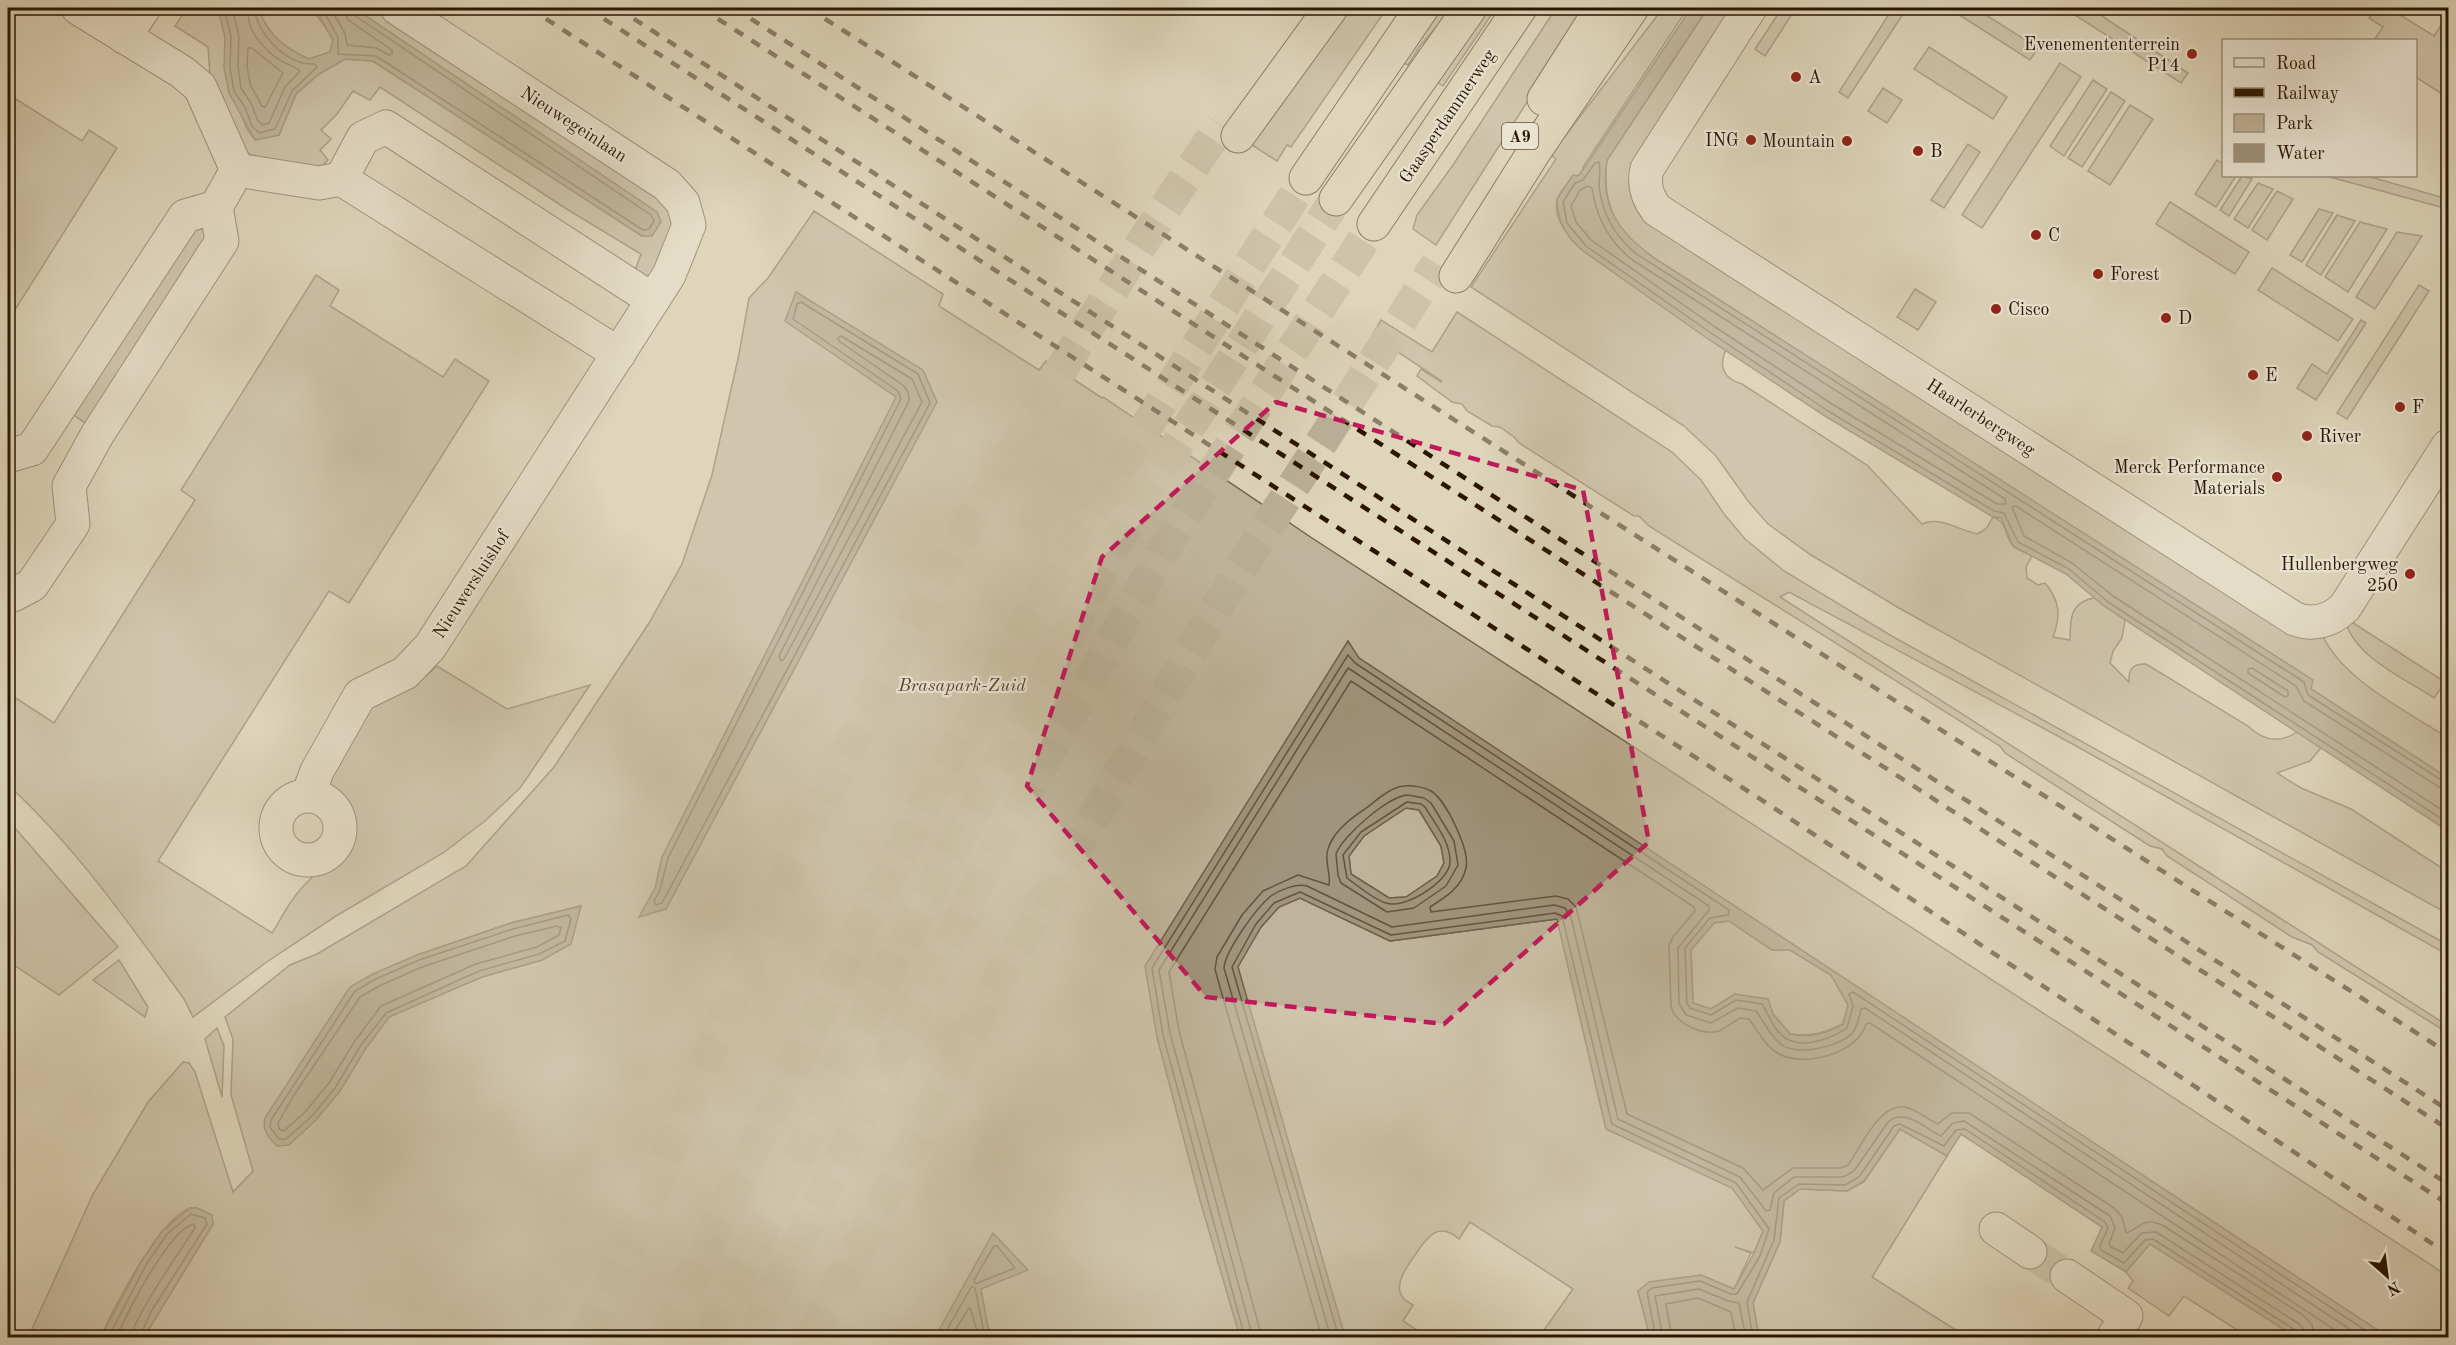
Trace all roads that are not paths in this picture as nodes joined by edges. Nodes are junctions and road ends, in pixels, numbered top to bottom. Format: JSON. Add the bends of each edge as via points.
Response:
{"nodes":[{"id":1,"x":78,"y":8,"type":"edge"},
{"id":2,"x":144,"y":8,"type":"edge"},
{"id":3,"x":397,"y":8,"type":"edge"},
{"id":4,"x":1305,"y":8,"type":"edge"},
{"id":5,"x":1330,"y":8,"type":"edge"},
{"id":6,"x":1422,"y":8,"type":"edge"},
{"id":7,"x":1470,"y":8,"type":"edge"},
{"id":8,"x":1520,"y":8,"type":"edge"},
{"id":9,"x":1602,"y":8,"type":"edge"},
{"id":10,"x":1632,"y":8,"type":"edge"},
{"id":11,"x":1750,"y":8,"type":"edge"},
{"id":12,"x":124,"y":37,"type":"junction"},
{"id":13,"x":237,"y":170,"type":"junction"},
{"id":14,"x":1306,"y":178,"type":"tunnel mouth"},
{"id":15,"x":341,"y":179,"type":"junction"},
{"id":16,"x":1336,"y":199,"type":"tunnel mouth"},
{"id":17,"x":216,"y":207,"type":"junction"},
{"id":18,"x":1374,"y":224,"type":"tunnel mouth"},
{"id":19,"x":661,"y":287,"type":"junction"},
{"id":20,"x":619,"y":354,"type":"junction"},
{"id":21,"x":2448,"y":446,"type":"edge"},
{"id":22,"x":8,"y":456,"type":"edge"},
{"id":23,"x":8,"y":593,"type":"edge"},
{"id":24,"x":308,"y":795,"type":"dead end"},
{"id":25,"x":1996,"y":1229,"type":"dead end"},
{"id":26,"x":2030,"y":1252,"type":"tunnel mouth"},
{"id":27,"x":2067,"y":1276,"type":"tunnel mouth"},
{"id":28,"x":2113,"y":1338,"type":"edge"}],
"edges":[{"from":1,"to":12,"type":"street"},
{"from":2,"to":12,"type":"street"},
{"from":3,"to":19,"type":"street","name":"Nieuwegeinlaan","via":[[667,185],[684,203],[689,225]]},
{"from":4,"to":5,"type":"highway","via":[[1229,131]]},
{"from":6,"to":14,"type":"highway"},
{"from":7,"to":16,"type":"highway"},
{"from":8,"to":18,"type":"highway","name":"Gaasperdammerweg"},
{"from":9,"to":10,"type":"highway","number":"A9","via":[[1446,270],[1534,152]]},
{"from":11,"to":21,"type":"street","name":"Haarlerbergweg","via":[[1647,169],[1647,192],[1658,210],[2282,611],[2311,623],[2330,619],[2342,610]]},
{"from":12,"to":13,"type":"street","via":[[200,87]]},
{"from":13,"to":15,"type":"street","via":[[319,183]]},
{"from":13,"to":17,"type":"street"},
{"from":15,"to":19,"type":"street","via":[[363,138],[386,127]]},
{"from":15,"to":20,"type":"street"},
{"from":17,"to":22,"type":"street","via":[[185,216],[32,449]]},
{"from":17,"to":23,"type":"street","via":[[222,241],[97,435],[69,486],[73,524],[32,585],[13,595]]},
{"from":19,"to":20,"type":"street","name":"Nieuwersluishof"},
{"from":20,"to":24,"type":"street","name":"Nieuwersluishof","via":[[430,647],[405,673],[360,695],[316,771]]},
{"from":25,"to":26,"type":"street"},
{"from":27,"to":28,"type":"street","via":[[2126,1316]]}]}
